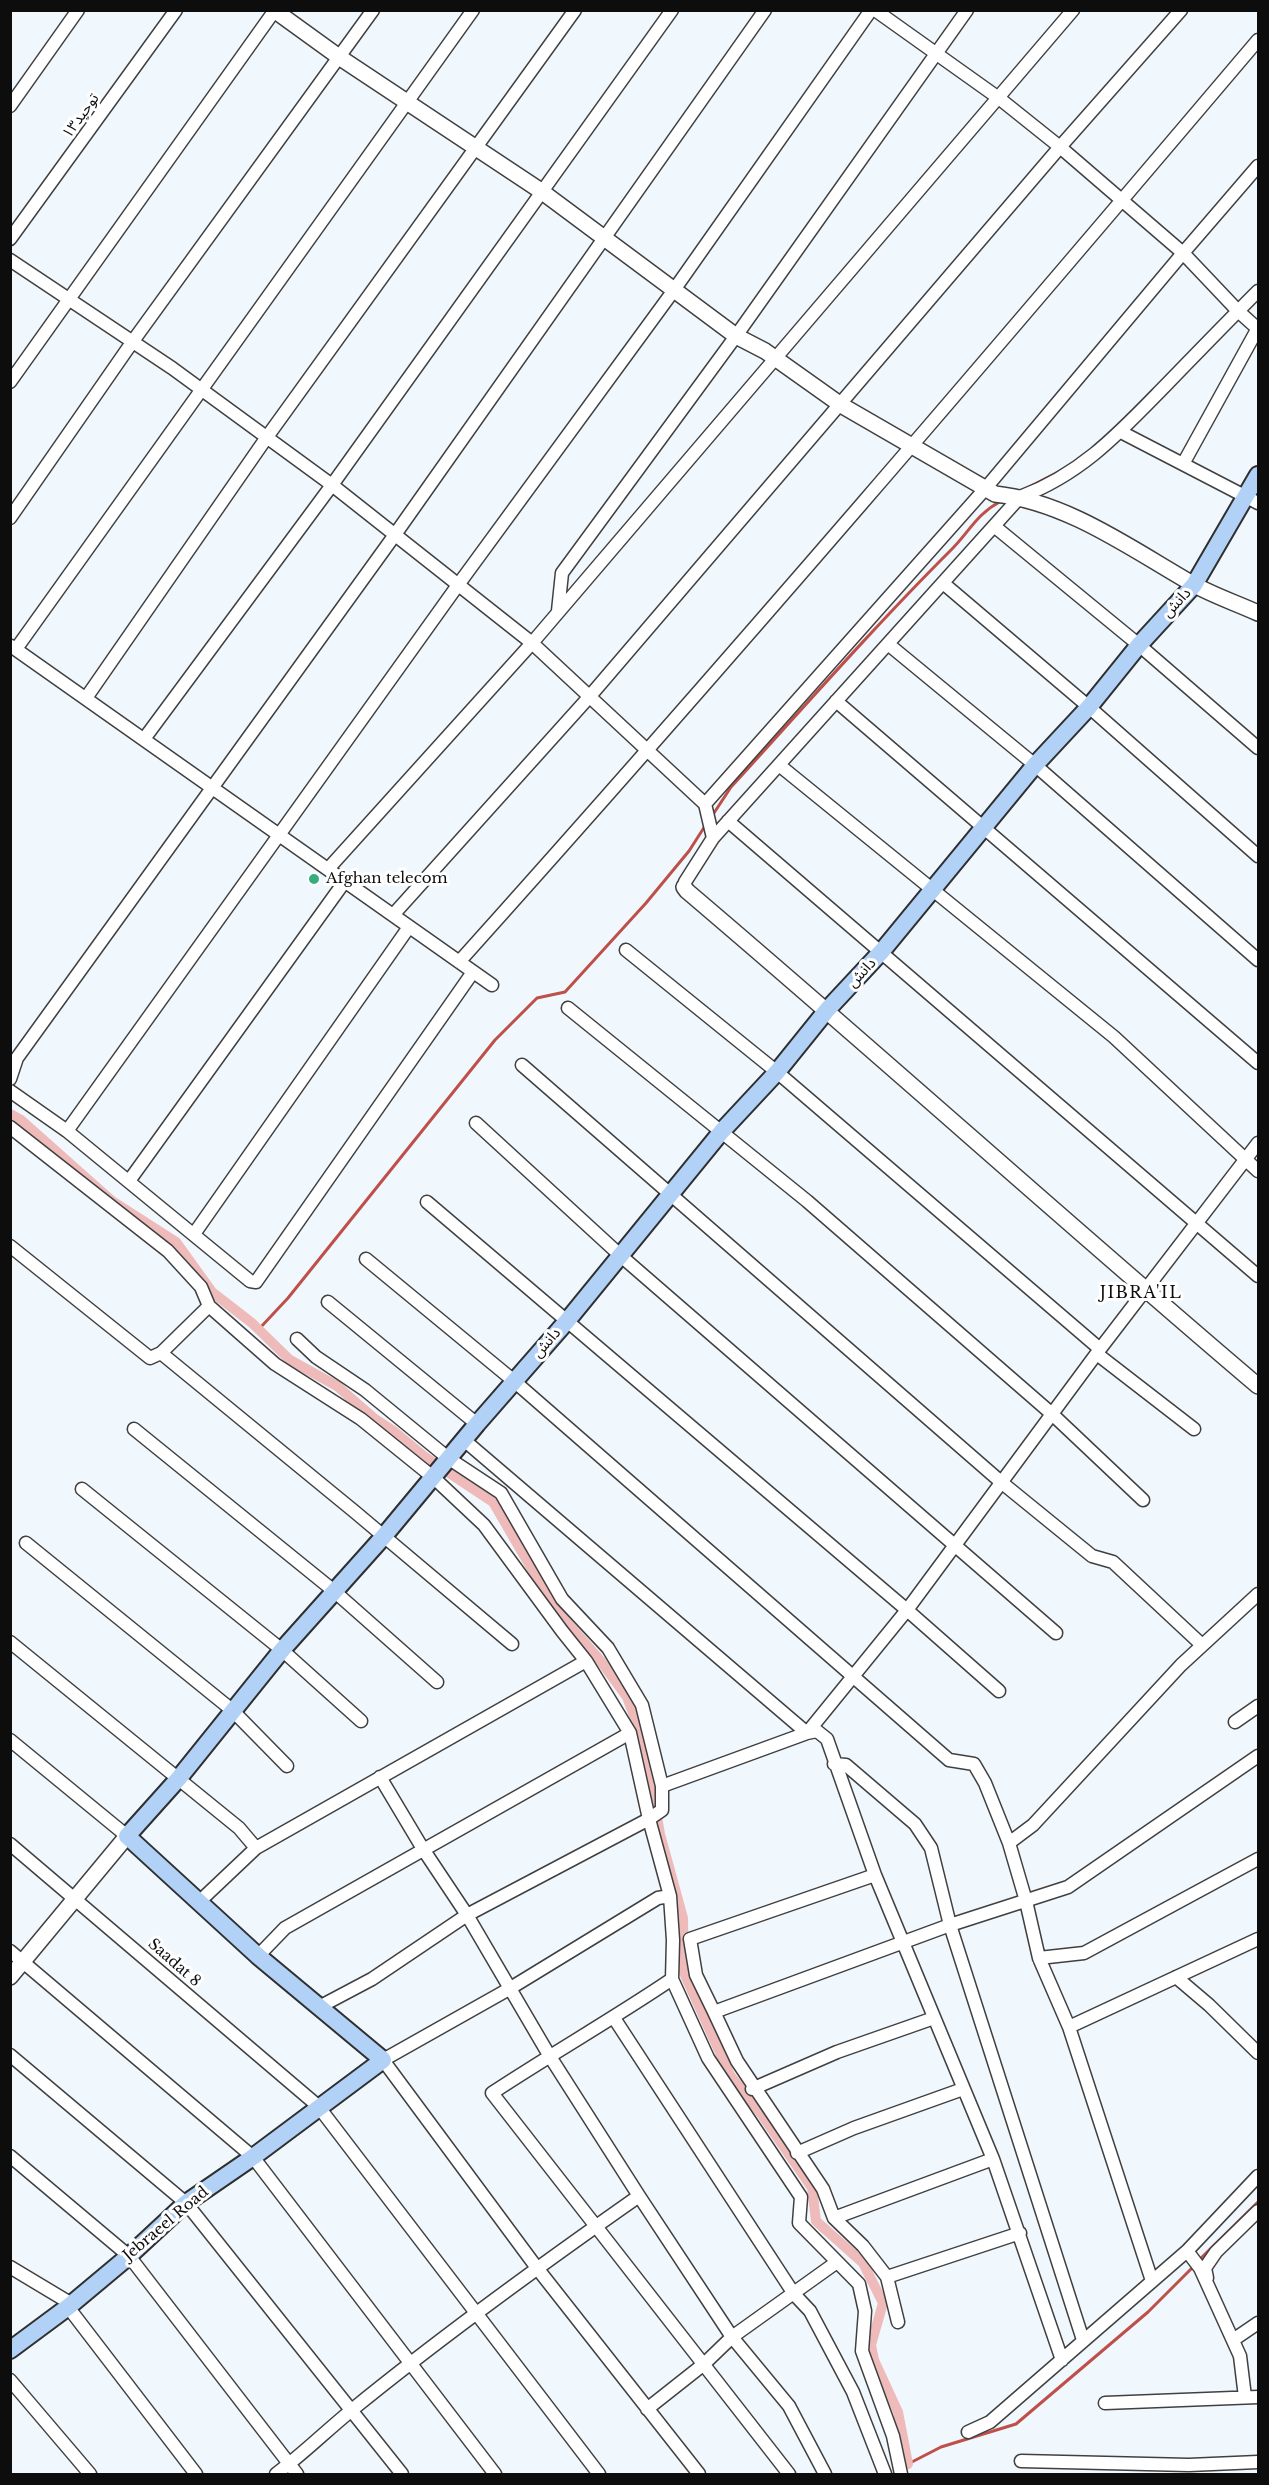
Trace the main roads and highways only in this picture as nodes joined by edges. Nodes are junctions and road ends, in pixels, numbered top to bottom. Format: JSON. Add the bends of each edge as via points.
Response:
{"nodes":[{"id":1,"x":1258,"y":475,"type":"edge"},
{"id":2,"x":1252,"y":500,"type":"edge"},
{"id":3,"x":383,"y":2060,"type":"joint"},
{"id":4,"x":10,"y":2350,"type":"edge"}],
"edges":[{"from":1,"to":2,"type":"main road","name":"دانش"},
{"from":2,"to":3,"type":"main road","name":"دانش","via":[[1194,585],[1035,765],[882,951],[722,1131],[567,1321],[127,1836],[258,1956]]},
{"from":3,"to":4,"type":"main road","name":"Jebraeel Road","via":[[186,2203],[129,2256]]}]}
